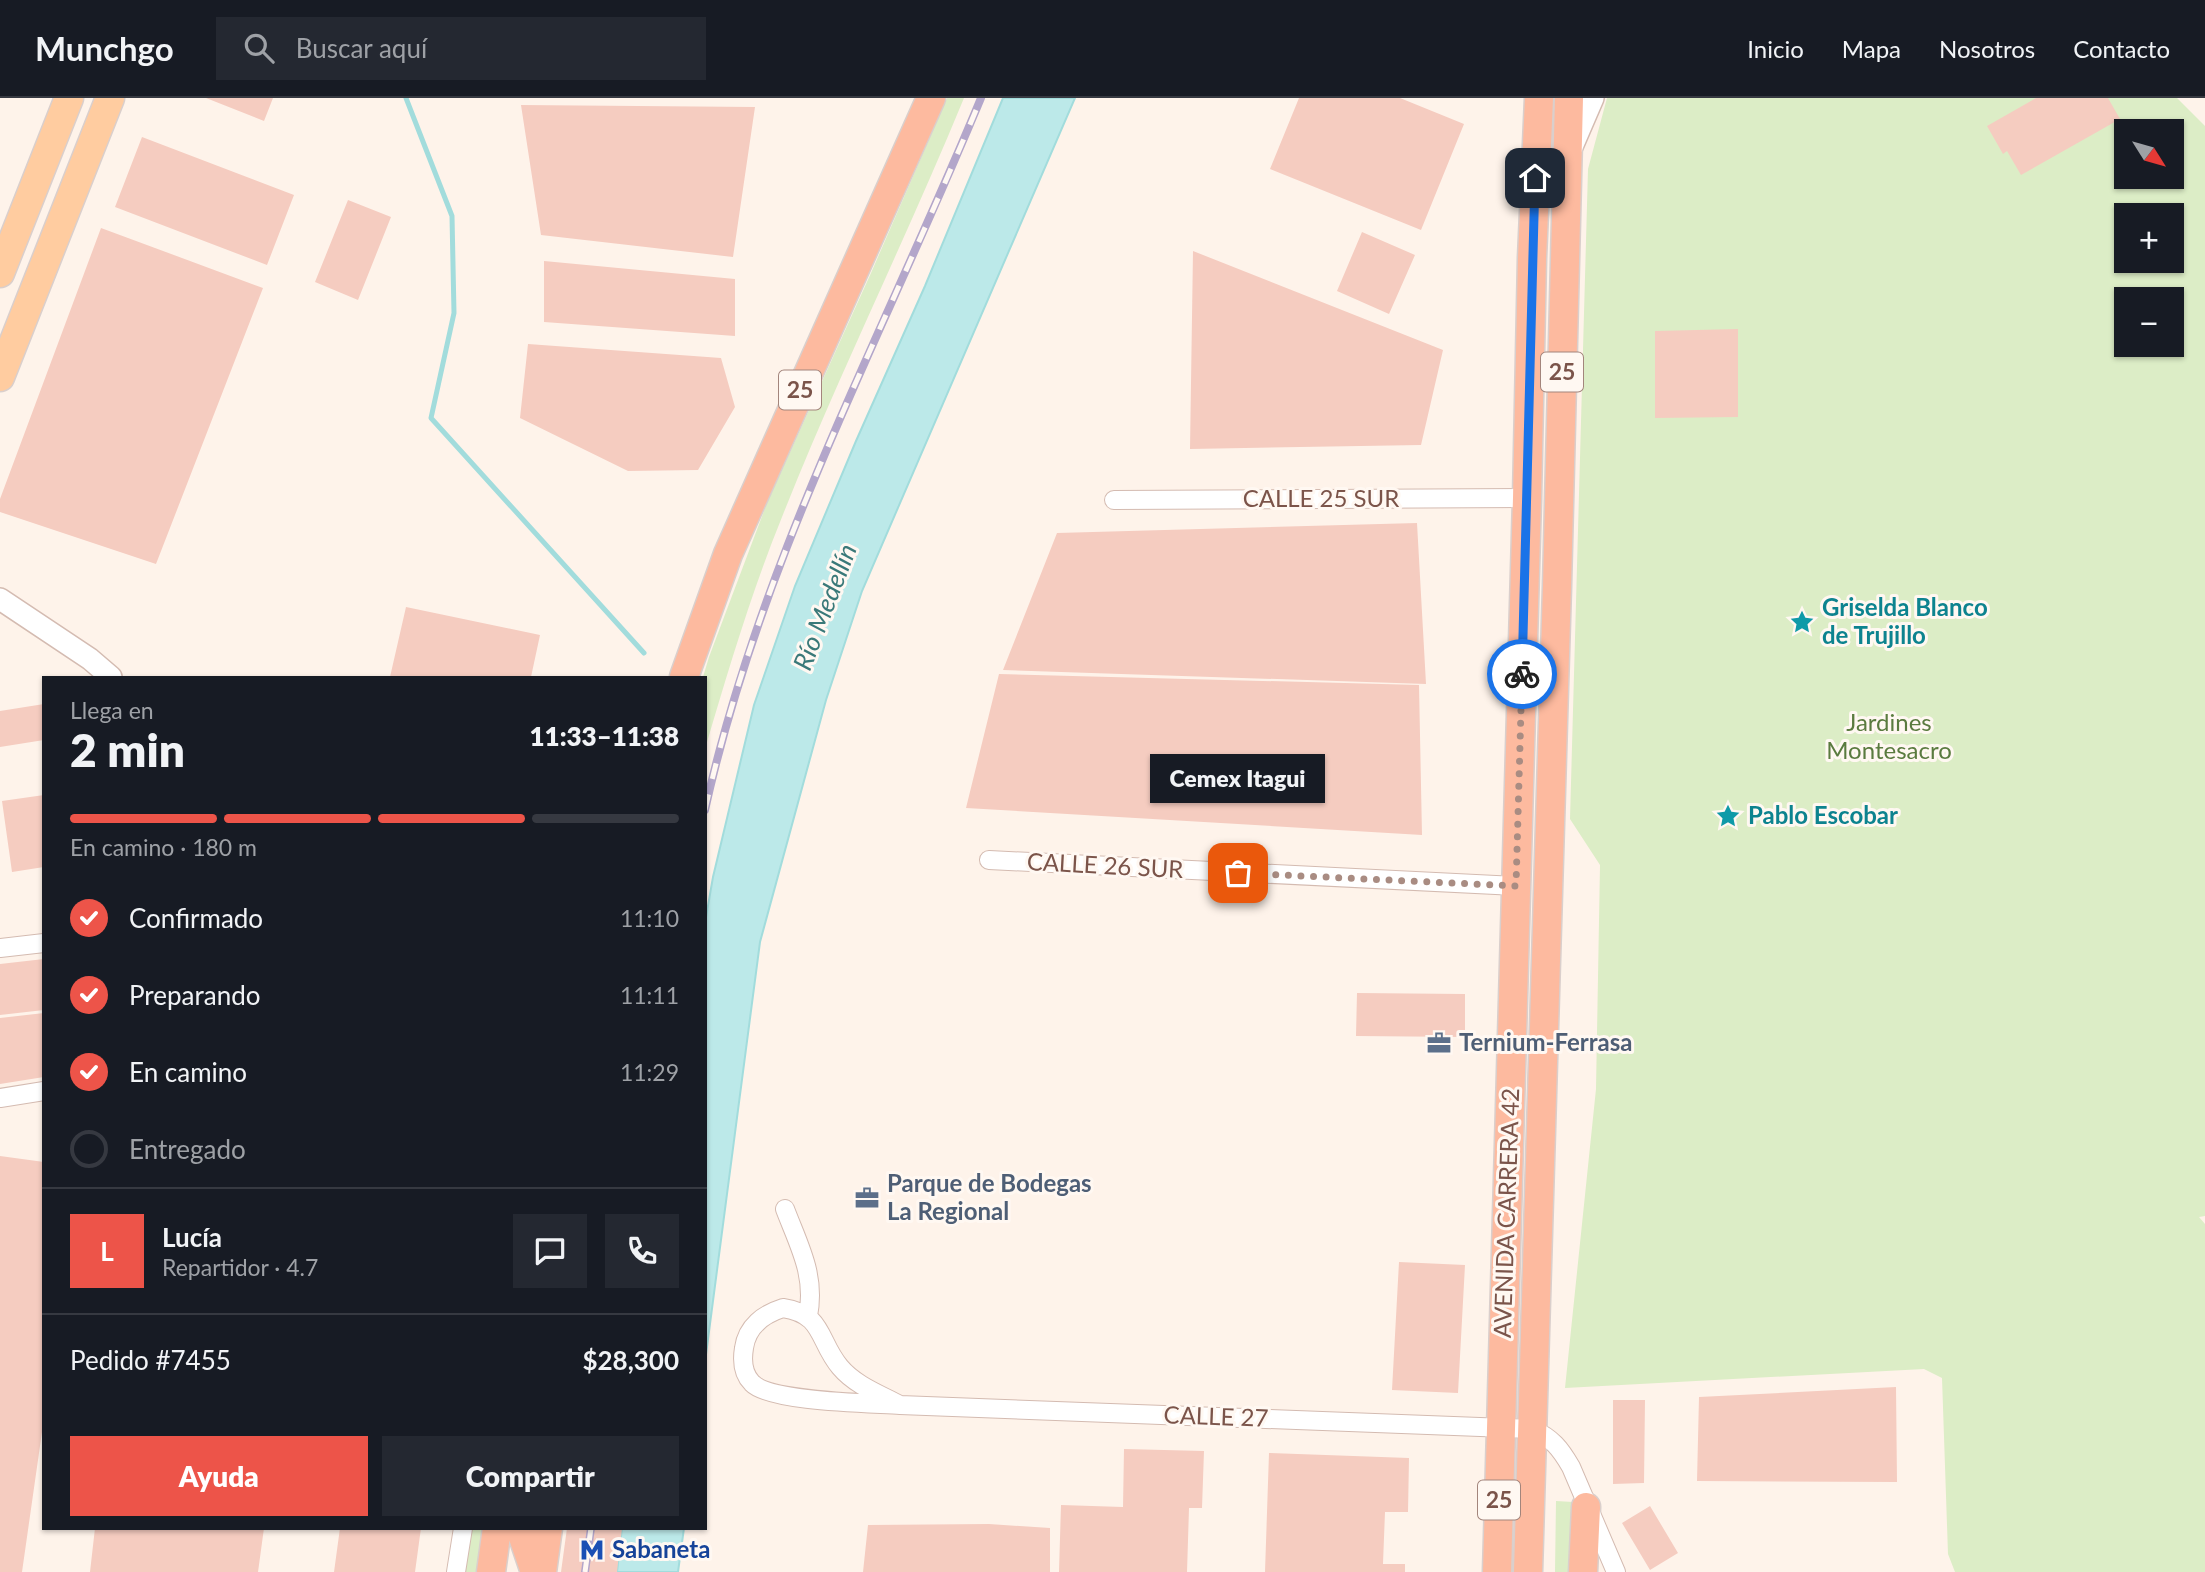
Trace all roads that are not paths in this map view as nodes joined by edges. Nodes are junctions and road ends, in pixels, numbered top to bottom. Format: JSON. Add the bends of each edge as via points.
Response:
{"nodes":[{"id":1,"x":69,"y":98,"type":"edge"},
{"id":2,"x":110,"y":98,"type":"edge"},
{"id":3,"x":931,"y":98,"type":"edge"},
{"id":4,"x":1538,"y":98,"type":"edge"},
{"id":5,"x":1569,"y":98,"type":"edge"},
{"id":6,"x":1593,"y":98,"type":"edge"},
{"id":7,"x":1568,"y":157,"type":"junction"},
{"id":8,"x":0,"y":272,"type":"edge"},
{"id":9,"x":0,"y":377,"type":"edge"},
{"id":10,"x":1527,"y":498,"type":"junction"},
{"id":11,"x":1114,"y":500,"type":"dead end"},
{"id":12,"x":1557,"y":586,"type":"junction"},
{"id":13,"x":0,"y":599,"type":"edge"},
{"id":14,"x":110,"y":676,"type":"edge"},
{"id":15,"x":684,"y":676,"type":"edge"},
{"id":16,"x":1522,"y":688,"type":"junction"},
{"id":17,"x":989,"y":860,"type":"dead end"},
{"id":18,"x":1516,"y":886,"type":"junction"},
{"id":19,"x":42,"y":943,"type":"edge"},
{"id":20,"x":0,"y":948,"type":"edge"},
{"id":21,"x":42,"y":1091,"type":"edge"},
{"id":22,"x":0,"y":1098,"type":"edge"},
{"id":23,"x":785,"y":1209,"type":"dead end"},
{"id":24,"x":808,"y":1316,"type":"junction"},
{"id":25,"x":900,"y":1405,"type":"junction"},
{"id":26,"x":1501,"y":1428,"type":"junction"},
{"id":27,"x":1532,"y":1429,"type":"junction"},
{"id":28,"x":1586,"y":1507,"type":"junction"},
{"id":29,"x":463,"y":1530,"type":"edge"},
{"id":30,"x":497,"y":1530,"type":"edge"},
{"id":31,"x":521,"y":1530,"type":"edge"},
{"id":32,"x":548,"y":1530,"type":"edge"},
{"id":33,"x":456,"y":1572,"type":"edge"},
{"id":34,"x":491,"y":1572,"type":"edge"},
{"id":35,"x":535,"y":1572,"type":"edge"},
{"id":36,"x":542,"y":1572,"type":"edge"},
{"id":37,"x":1497,"y":1572,"type":"edge"},
{"id":38,"x":1528,"y":1572,"type":"edge"},
{"id":39,"x":1583,"y":1572,"type":"edge"},
{"id":40,"x":1616,"y":1572,"type":"edge"}],
"edges":[{"from":1,"to":8,"type":"main road"},
{"from":2,"to":9,"type":"main road"},
{"from":3,"to":15,"type":"highway","number":"25","via":[[728,554]]},
{"from":4,"to":10,"type":"highway","name":"AVENIDA CARRERA 42","number":"25"},
{"from":5,"to":7,"type":"highway","name":"AVENIDA CARRERA 42","number":"25"},
{"from":6,"to":7,"type":"street"},
{"from":7,"to":12,"type":"highway","name":"AVENIDA CARRERA 42","number":"25"},
{"from":10,"to":11,"type":"street","name":"CALLE 25 SUR"},
{"from":10,"to":16,"type":"highway","name":"AVENIDA CARRERA 42","number":"25"},
{"from":12,"to":16,"type":"highway"},
{"from":12,"to":27,"type":"highway","name":"AVENIDA CARRERA 42","number":"25"},
{"from":13,"to":14,"type":"street"},
{"from":16,"to":18,"type":"highway","name":"AVENIDA CARRERA 42","number":"25"},
{"from":17,"to":18,"type":"street","name":"CALLE 26 SUR"},
{"from":18,"to":26,"type":"highway","name":"AVENIDA CARRERA 42","number":"25"},
{"from":19,"to":20,"type":"street"},
{"from":21,"to":22,"type":"street"},
{"from":23,"to":24,"type":"street","via":[[809,1271]]},
{"from":24,"to":25,"type":"street","name":"CALLE 27","via":[[819,1327],[839,1367],[853,1380]]},
{"from":24,"to":25,"type":"street","name":"CALLE 27","via":[[783,1308],[766,1314],[750,1331],[742,1367],[751,1382],[763,1391],[791,1396]]},
{"from":25,"to":26,"type":"street","name":"CALLE 27"},
{"from":26,"to":27,"type":"street","name":"CALLE 27"},
{"from":26,"to":37,"type":"highway","name":"AVENIDA CARRERA 42","number":"25"},
{"from":27,"to":28,"type":"street","via":[[1562,1451]]},
{"from":27,"to":38,"type":"highway","name":"AVENIDA CARRERA 42","number":"25"},
{"from":28,"to":39,"type":"highway"},
{"from":28,"to":40,"type":"street"},
{"from":29,"to":33,"type":"street"},
{"from":30,"to":34,"type":"highway"},
{"from":31,"to":35,"type":"highway"},
{"from":32,"to":36,"type":"highway"}]}
